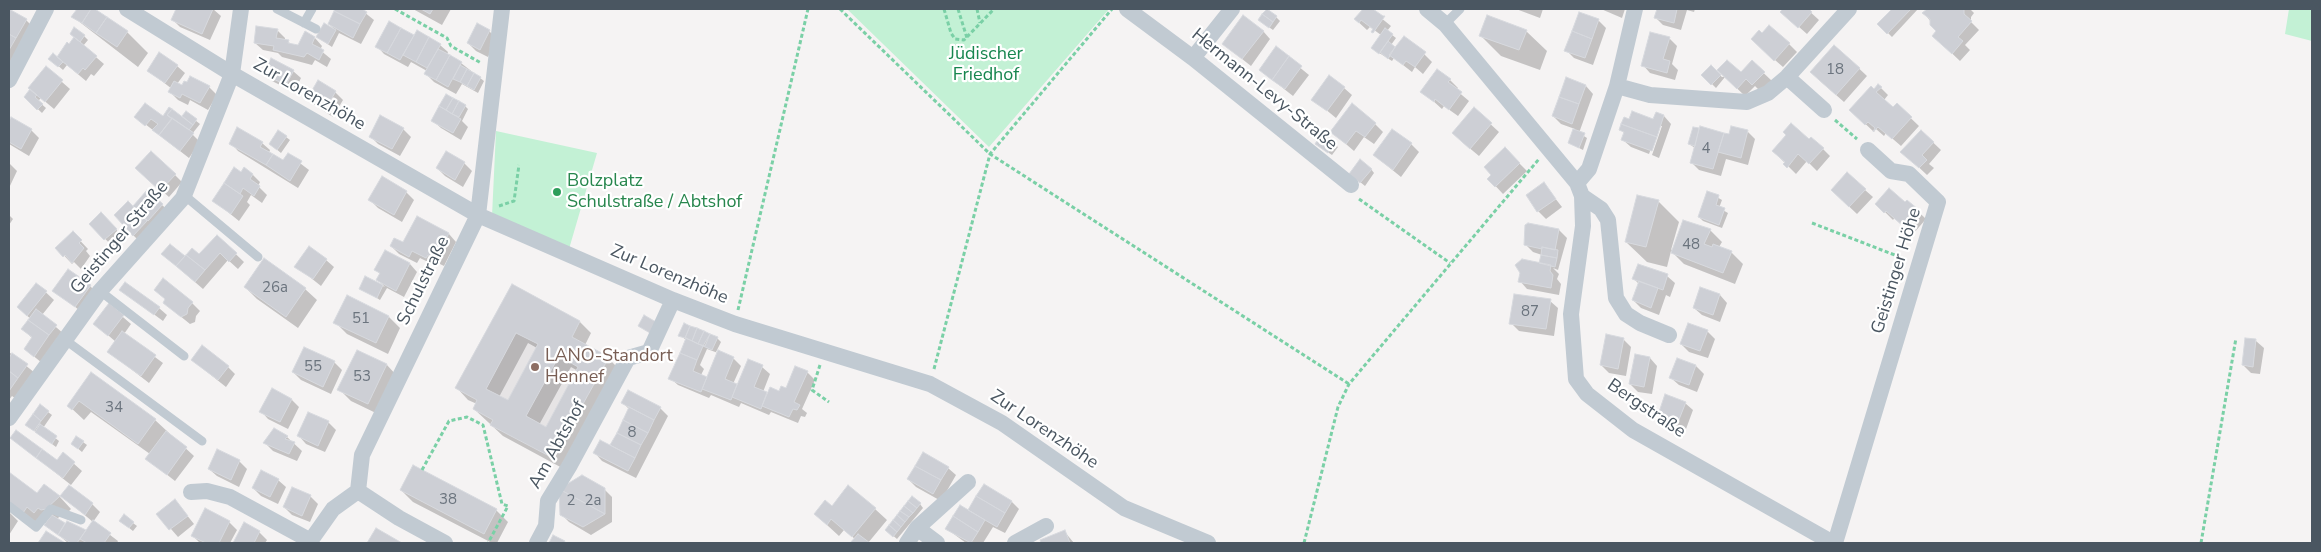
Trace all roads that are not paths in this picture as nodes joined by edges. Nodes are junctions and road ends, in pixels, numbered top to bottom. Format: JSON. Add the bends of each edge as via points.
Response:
{"nodes":[{"id":1,"x":46,"y":9,"type":"edge"},
{"id":2,"x":126,"y":9,"type":"edge"},
{"id":3,"x":241,"y":9,"type":"edge"},
{"id":4,"x":277,"y":9,"type":"edge"},
{"id":5,"x":312,"y":9,"type":"edge"},
{"id":6,"x":502,"y":9,"type":"edge"},
{"id":7,"x":1127,"y":9,"type":"edge"},
{"id":8,"x":1232,"y":9,"type":"edge"},
{"id":9,"x":1427,"y":9,"type":"edge"},
{"id":10,"x":1460,"y":9,"type":"edge"},
{"id":11,"x":1635,"y":9,"type":"edge"},
{"id":12,"x":1849,"y":9,"type":"edge"},
{"id":13,"x":304,"y":23,"type":"junction"},
{"id":14,"x":1446,"y":24,"type":"junction"},
{"id":15,"x":316,"y":30,"type":"dead end"},
{"id":16,"x":1193,"y":58,"type":"junction"},
{"id":17,"x":232,"y":74,"type":"junction"},
{"id":18,"x":1786,"y":77,"type":"junction"},
{"id":19,"x":9,"y":80,"type":"edge"},
{"id":20,"x":1617,"y":86,"type":"junction"},
{"id":21,"x":1824,"y":110,"type":"road end"},
{"id":22,"x":1868,"y":150,"type":"road end"},
{"id":23,"x":1351,"y":186,"type":"road end"},
{"id":24,"x":1579,"y":189,"type":"junction"},
{"id":25,"x":184,"y":196,"type":"junction"},
{"id":26,"x":478,"y":212,"type":"junction"},
{"id":27,"x":258,"y":257,"type":"dead end"},
{"id":28,"x":100,"y":291,"type":"junction"},
{"id":29,"x":673,"y":300,"type":"junction"},
{"id":30,"x":1669,"y":334,"type":"dead end"},
{"id":31,"x":64,"y":339,"type":"junction"},
{"id":32,"x":184,"y":356,"type":"dead end"},
{"id":33,"x":9,"y":418,"type":"edge"},
{"id":34,"x":202,"y":441,"type":"dead end"},
{"id":35,"x":968,"y":482,"type":"dead end"},
{"id":36,"x":358,"y":491,"type":"junction"},
{"id":37,"x":191,"y":492,"type":"dead end"},
{"id":38,"x":9,"y":506,"type":"edge"},
{"id":39,"x":81,"y":520,"type":"dead end"},
{"id":40,"x":1046,"y":526,"type":"dead end"},
{"id":41,"x":917,"y":528,"type":"junction"},
{"id":42,"x":427,"y":539,"type":"edge"},
{"id":43,"x":310,"y":542,"type":"edge"},
{"id":44,"x":445,"y":543,"type":"edge"},
{"id":45,"x":537,"y":543,"type":"edge"},
{"id":46,"x":907,"y":543,"type":"edge"},
{"id":47,"x":937,"y":543,"type":"edge"},
{"id":48,"x":1015,"y":543,"type":"edge"},
{"id":49,"x":1208,"y":543,"type":"edge"},
{"id":50,"x":1834,"y":543,"type":"edge"}],
"edges":[{"from":1,"to":19,"type":"street"},
{"from":2,"to":17,"type":"street","name":"Zur Lorenzhöhe"},
{"from":3,"to":17,"type":"street","name":"Geistinger Straße"},
{"from":4,"to":13,"type":"lane"},
{"from":5,"to":13,"type":"lane"},
{"from":6,"to":26,"type":"street","name":"Schulstraße"},
{"from":7,"to":16,"type":"street","name":"Hermann-Levy-Straße"},
{"from":8,"to":16,"type":"street"},
{"from":9,"to":14,"type":"street"},
{"from":10,"to":14,"type":"lane"},
{"from":11,"to":20,"type":"street"},
{"from":12,"to":18,"type":"street"},
{"from":13,"to":15,"type":"lane"},
{"from":14,"to":24,"type":"street"},
{"from":16,"to":23,"type":"street","name":"Hermann-Levy-Straße"},
{"from":17,"to":25,"type":"street","name":"Geistinger Straße"},
{"from":17,"to":26,"type":"street","name":"Zur Lorenzhöhe"},
{"from":18,"to":20,"type":"street","via":[[1768,93],[1747,102],[1650,95]]},
{"from":18,"to":21,"type":"street"},
{"from":20,"to":24,"type":"street"},
{"from":22,"to":50,"type":"street","name":"Geistinger Höhe","via":[[1891,171],[1909,174],[1938,202]]},
{"from":24,"to":30,"type":"street","via":[[1601,208],[1608,220],[1616,298],[1626,314]]},
{"from":24,"to":50,"type":"street","name":"Bergstraße","via":[[1584,226],[1571,314],[1576,379],[1587,394],[1633,430]]},
{"from":25,"to":27,"type":"lane"},
{"from":25,"to":28,"type":"street","name":"Geistinger Straße"},
{"from":26,"to":29,"type":"street","name":"Zur Lorenzhöhe"},
{"from":26,"to":36,"type":"street","name":"Schulstraße","via":[[362,455]]},
{"from":28,"to":31,"type":"street","name":"Geistinger Straße"},
{"from":28,"to":32,"type":"lane"},
{"from":29,"to":45,"type":"street","name":"Am Abtshof","via":[[649,352],[628,358],[548,501],[546,526]]},
{"from":29,"to":49,"type":"street","name":"Zur Lorenzhöhe","via":[[735,324],[930,384],[1002,423],[1124,508]]},
{"from":31,"to":33,"type":"street","name":"Geistinger Straße"},
{"from":31,"to":34,"type":"lane"},
{"from":35,"to":41,"type":"street"},
{"from":36,"to":42,"type":"street"},
{"from":36,"to":43,"type":"street","via":[[333,509]]},
{"from":37,"to":43,"type":"street","via":[[207,490],[230,497]]},
{"from":38,"to":39,"type":"lane","via":[[36,527],[51,509]]},
{"from":40,"to":48,"type":"street"},
{"from":41,"to":46,"type":"street"},
{"from":41,"to":47,"type":"street"},
{"from":42,"to":44,"type":"street"}]}
